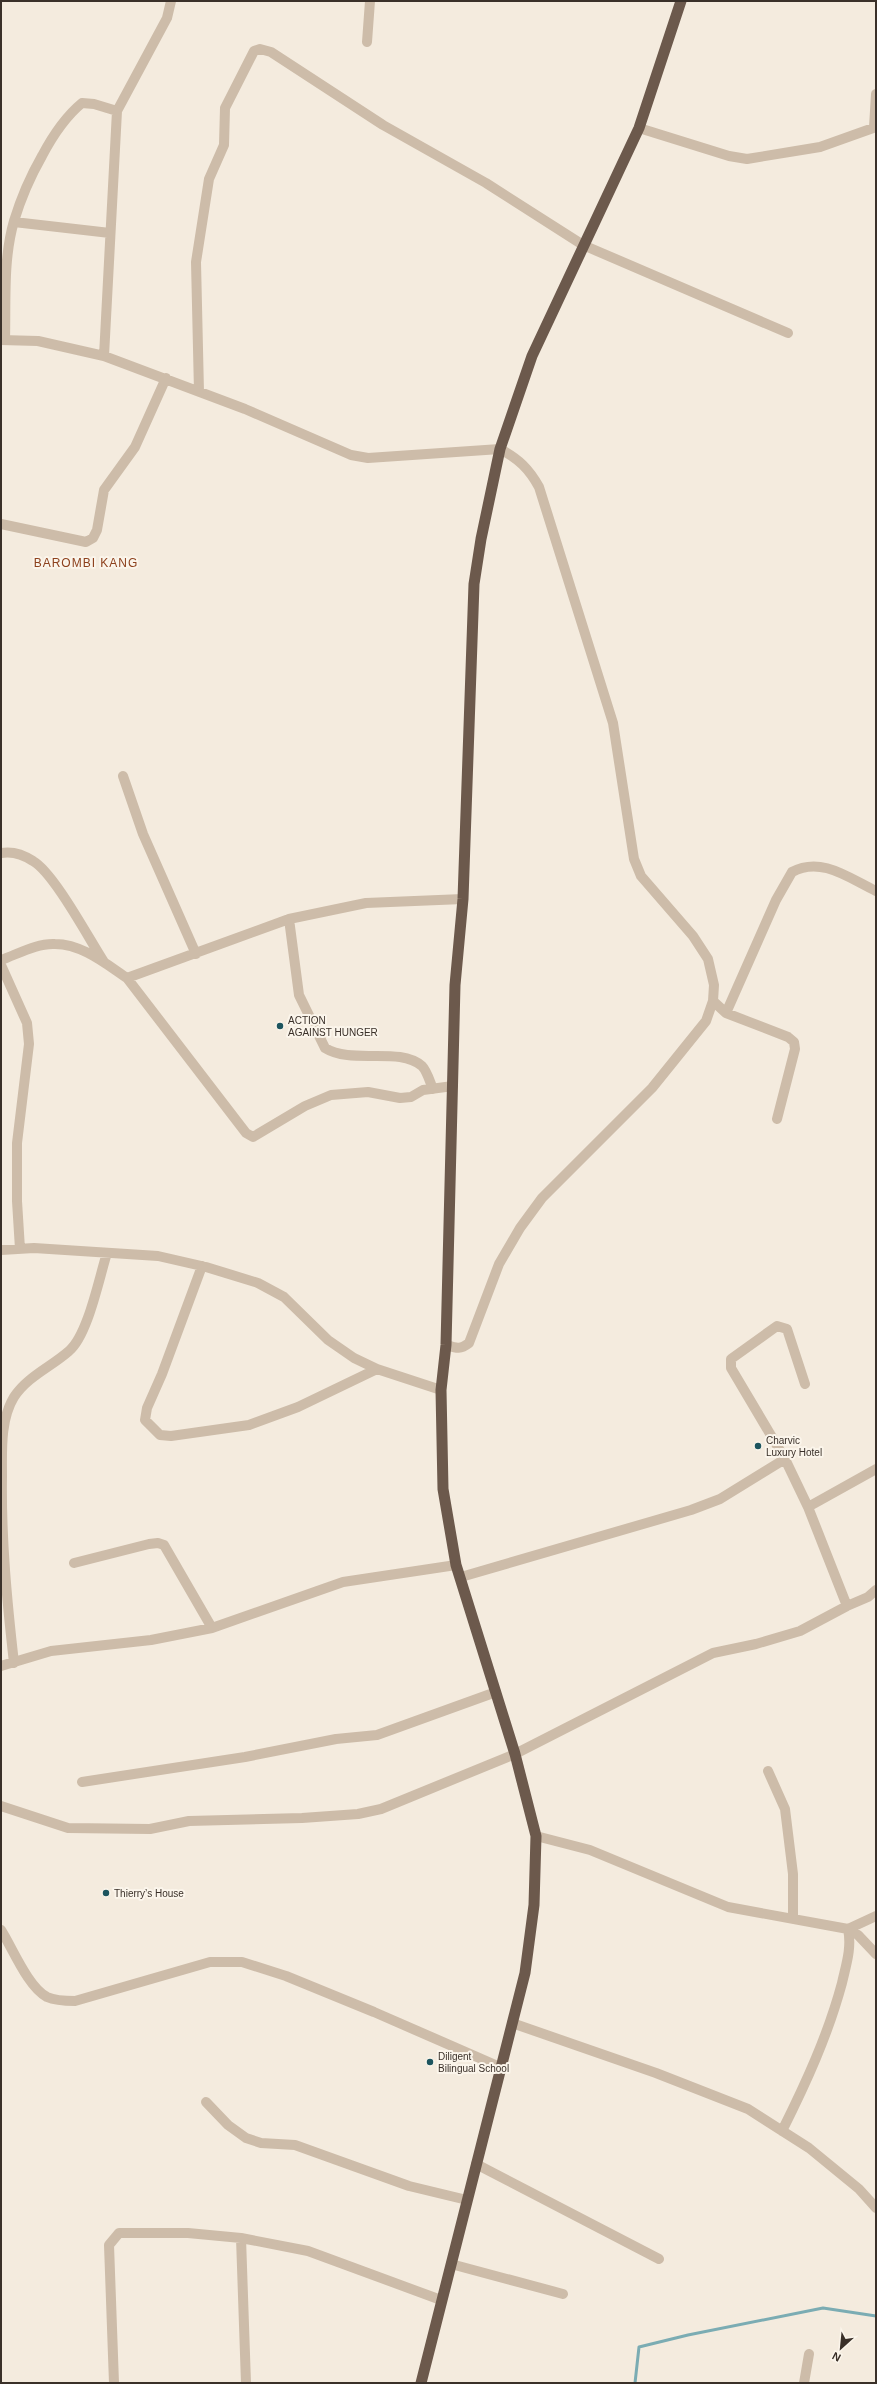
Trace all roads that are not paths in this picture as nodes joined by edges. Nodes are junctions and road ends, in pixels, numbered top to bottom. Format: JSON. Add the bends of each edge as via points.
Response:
{"nodes":[{"id":1,"x":171,"y":1,"type":"edge"},
{"id":2,"x":370,"y":1,"type":"edge"},
{"id":3,"x":681,"y":1,"type":"edge"},
{"id":4,"x":367,"y":42,"type":"dead end"},
{"id":5,"x":876,"y":94,"type":"edge"},
{"id":6,"x":117,"y":112,"type":"junction"},
{"id":7,"x":875,"y":127,"type":"edge"},
{"id":8,"x":638,"y":128,"type":"junction"},
{"id":9,"x":14,"y":222,"type":"junction"},
{"id":10,"x":110,"y":233,"type":"junction"},
{"id":11,"x":583,"y":245,"type":"junction"},
{"id":12,"x":788,"y":333,"type":"dead end"},
{"id":13,"x":3,"y":340,"type":"edge"},
{"id":14,"x":104,"y":356,"type":"junction"},
{"id":15,"x":166,"y":378,"type":"junction"},
{"id":16,"x":199,"y":392,"type":"junction"},
{"id":17,"x":500,"y":449,"type":"junction"},
{"id":18,"x":1,"y":524,"type":"edge"},
{"id":19,"x":123,"y":776,"type":"dead end"},
{"id":20,"x":1,"y":853,"type":"edge"},
{"id":21,"x":876,"y":891,"type":"edge"},
{"id":22,"x":462,"y":899,"type":"junction"},
{"id":23,"x":289,"y":919,"type":"junction"},
{"id":24,"x":196,"y":954,"type":"junction"},
{"id":25,"x":1,"y":960,"type":"edge"},
{"id":26,"x":105,"y":963,"type":"junction"},
{"id":27,"x":1,"y":965,"type":"edge"},
{"id":28,"x":128,"y":978,"type":"junction"},
{"id":29,"x":713,"y":1001,"type":"junction"},
{"id":30,"x":726,"y":1013,"type":"junction"},
{"id":31,"x":453,"y":1086,"type":"junction"},
{"id":32,"x":433,"y":1088,"type":"junction"},
{"id":33,"x":777,"y":1119,"type":"dead end"},
{"id":34,"x":20,"y":1249,"type":"junction"},
{"id":35,"x":1,"y":1250,"type":"edge"},
{"id":36,"x":107,"y":1253,"type":"junction"},
{"id":37,"x":202,"y":1266,"type":"junction"},
{"id":38,"x":446,"y":1345,"type":"junction"},
{"id":39,"x":377,"y":1369,"type":"junction"},
{"id":40,"x":805,"y":1384,"type":"dead end"},
{"id":41,"x":441,"y":1390,"type":"junction"},
{"id":42,"x":784,"y":1459,"type":"junction"},
{"id":43,"x":876,"y":1469,"type":"edge"},
{"id":44,"x":808,"y":1507,"type":"junction"},
{"id":45,"x":1,"y":1517,"type":"edge"},
{"id":46,"x":74,"y":1563,"type":"dead end"},
{"id":47,"x":456,"y":1565,"type":"junction"},
{"id":48,"x":461,"y":1577,"type":"junction"},
{"id":49,"x":876,"y":1590,"type":"edge"},
{"id":50,"x":847,"y":1606,"type":"junction"},
{"id":51,"x":212,"y":1628,"type":"junction"},
{"id":52,"x":14,"y":1663,"type":"junction"},
{"id":53,"x":1,"y":1666,"type":"edge"},
{"id":54,"x":496,"y":1692,"type":"junction"},
{"id":55,"x":515,"y":1754,"type":"junction"},
{"id":56,"x":768,"y":1771,"type":"dead end"},
{"id":57,"x":82,"y":1782,"type":"dead end"},
{"id":58,"x":1,"y":1806,"type":"edge"},
{"id":59,"x":536,"y":1836,"type":"junction"},
{"id":60,"x":876,"y":1916,"type":"edge"},
{"id":61,"x":793,"y":1919,"type":"junction"},
{"id":62,"x":848,"y":1929,"type":"junction"},
{"id":63,"x":1,"y":1930,"type":"edge"},
{"id":64,"x":876,"y":1954,"type":"edge"},
{"id":65,"x":512,"y":2023,"type":"junction"},
{"id":66,"x":500,"y":2067,"type":"junction"},
{"id":67,"x":206,"y":2102,"type":"dead end"},
{"id":68,"x":782,"y":2131,"type":"junction"},
{"id":69,"x":476,"y":2164,"type":"junction"},
{"id":70,"x":467,"y":2200,"type":"junction"},
{"id":71,"x":876,"y":2208,"type":"edge"},
{"id":72,"x":241,"y":2238,"type":"junction"},
{"id":73,"x":659,"y":2259,"type":"dead end"},
{"id":74,"x":451,"y":2264,"type":"junction"},
{"id":75,"x":563,"y":2294,"type":"dead end"},
{"id":76,"x":442,"y":2300,"type":"junction"},
{"id":77,"x":808,"y":2354,"type":"dead end"},
{"id":78,"x":423,"y":2381,"type":"edge"},
{"id":79,"x":114,"y":2383,"type":"edge"},
{"id":80,"x":246,"y":2383,"type":"edge"},
{"id":81,"x":804,"y":2383,"type":"edge"}],
"edges":[{"from":1,"to":6,"type":"street","via":[[167,18]]},
{"from":2,"to":4,"type":"street"},
{"from":3,"to":8,"type":"highway"},
{"from":5,"to":7,"type":"street"},
{"from":6,"to":9,"type":"street","via":[[94,104],[82,103],[72,112],[50,140],[27,184]]},
{"from":6,"to":10,"type":"street"},
{"from":7,"to":8,"type":"street","via":[[820,148],[747,159],[729,156]]},
{"from":8,"to":11,"type":"highway"},
{"from":9,"to":10,"type":"street"},
{"from":9,"to":13,"type":"street","via":[[7,267]]},
{"from":10,"to":14,"type":"street"},
{"from":11,"to":12,"type":"street"},
{"from":11,"to":16,"type":"street","via":[[486,183],[383,125],[271,52],[260,49],[254,51],[224,108],[224,145],[209,178],[197,254]]},
{"from":11,"to":17,"type":"highway","via":[[532,356]]},
{"from":13,"to":14,"type":"street","via":[[38,341]]},
{"from":14,"to":15,"type":"street"},
{"from":15,"to":16,"type":"street"},
{"from":15,"to":18,"type":"street","via":[[135,447],[104,490],[97,530],[93,538],[86,542]]},
{"from":16,"to":17,"type":"street","via":[[351,455],[368,458]]},
{"from":17,"to":22,"type":"highway","via":[[474,584]]},
{"from":17,"to":29,"type":"street","via":[[530,469],[540,487],[613,723],[634,859],[641,876],[693,936],[708,958],[714,985]]},
{"from":19,"to":24,"type":"street","via":[[143,834]]},
{"from":20,"to":26,"type":"street","via":[[22,855],[35,861],[51,880]]},
{"from":21,"to":30,"type":"street","via":[[823,865],[810,865],[792,872],[776,900]]},
{"from":22,"to":23,"type":"street","via":[[366,903]]},
{"from":22,"to":31,"type":"highway","via":[[455,984]]},
{"from":23,"to":24,"type":"street"},
{"from":23,"to":32,"type":"street","via":[[299,995],[325,1048],[340,1055],[412,1060],[423,1067]]},
{"from":24,"to":28,"type":"street"},
{"from":25,"to":26,"type":"street","via":[[34,947],[54,944],[77,947]]},
{"from":26,"to":28,"type":"street"},
{"from":27,"to":34,"type":"street","via":[[27,1023],[29,1044],[17,1143]]},
{"from":28,"to":32,"type":"street","via":[[241,1127],[253,1137],[305,1106],[331,1095],[368,1092],[400,1098],[411,1097]]},
{"from":29,"to":30,"type":"street"},
{"from":29,"to":38,"type":"street","via":[[706,1020],[652,1088],[537,1204],[499,1264],[469,1343],[463,1348]]},
{"from":30,"to":33,"type":"street","via":[[794,1042],[795,1049]]},
{"from":31,"to":32,"type":"street"},
{"from":31,"to":38,"type":"highway"},
{"from":34,"to":35,"type":"street"},
{"from":34,"to":36,"type":"street"},
{"from":36,"to":37,"type":"street","via":[[158,1256]]},
{"from":36,"to":45,"type":"street","via":[[82,1336],[70,1350],[31,1378],[14,1397],[4,1424]]},
{"from":37,"to":39,"type":"street","via":[[258,1283],[284,1297],[328,1340],[354,1358]]},
{"from":37,"to":39,"type":"street","via":[[147,1408],[146,1420],[160,1435],[170,1436],[248,1424],[298,1407]]},
{"from":38,"to":41,"type":"highway"},
{"from":39,"to":41,"type":"street"},
{"from":40,"to":42,"type":"street","via":[[787,1329],[784,1327],[777,1326],[731,1359],[731,1368]]},
{"from":41,"to":47,"type":"highway","via":[[443,1489]]},
{"from":42,"to":44,"type":"street"},
{"from":42,"to":48,"type":"street","via":[[720,1499],[691,1510]]},
{"from":43,"to":44,"type":"street"},
{"from":44,"to":50,"type":"street"},
{"from":45,"to":52,"type":"street"},
{"from":46,"to":51,"type":"street","via":[[149,1544],[164,1545]]},
{"from":47,"to":48,"type":"highway"},
{"from":47,"to":51,"type":"street","via":[[343,1582]]},
{"from":48,"to":54,"type":"highway"},
{"from":49,"to":50,"type":"street","via":[[868,1597]]},
{"from":50,"to":55,"type":"street","via":[[800,1631],[713,1653]]},
{"from":51,"to":52,"type":"street","via":[[151,1640],[51,1651]]},
{"from":52,"to":53,"type":"street"},
{"from":54,"to":55,"type":"highway"},
{"from":54,"to":57,"type":"street","via":[[376,1735],[336,1739],[245,1757]]},
{"from":55,"to":58,"type":"street","via":[[381,1809],[358,1814],[189,1821],[150,1829],[68,1828]]},
{"from":55,"to":59,"type":"highway"},
{"from":56,"to":61,"type":"street","via":[[785,1809],[793,1866]]},
{"from":59,"to":61,"type":"street","via":[[590,1850],[728,1907]]},
{"from":59,"to":65,"type":"highway","via":[[534,1905],[525,1973]]},
{"from":60,"to":62,"type":"street"},
{"from":61,"to":62,"type":"street"},
{"from":62,"to":64,"type":"street","via":[[858,1935]]},
{"from":62,"to":68,"type":"street","via":[[848,1959],[833,2014],[814,2066]]},
{"from":63,"to":66,"type":"street","via":[[33,1984],[47,1997],[75,2001],[210,1962],[242,1962],[286,1976]]},
{"from":65,"to":66,"type":"highway"},
{"from":65,"to":68,"type":"street","via":[[656,2073],[748,2109]]},
{"from":66,"to":69,"type":"highway"},
{"from":67,"to":70,"type":"street","via":[[228,2125],[246,2138],[261,2143],[295,2145],[409,2186]]},
{"from":68,"to":71,"type":"street","via":[[809,2148],[859,2189]]},
{"from":69,"to":70,"type":"highway"},
{"from":69,"to":73,"type":"street"},
{"from":70,"to":74,"type":"highway"},
{"from":72,"to":76,"type":"street","via":[[308,2251]]},
{"from":72,"to":79,"type":"street","via":[[181,2233],[119,2233],[113,2238],[109,2245]]},
{"from":72,"to":80,"type":"street"},
{"from":74,"to":75,"type":"street"},
{"from":74,"to":76,"type":"highway"},
{"from":76,"to":78,"type":"highway"},
{"from":77,"to":81,"type":"street"}]}
